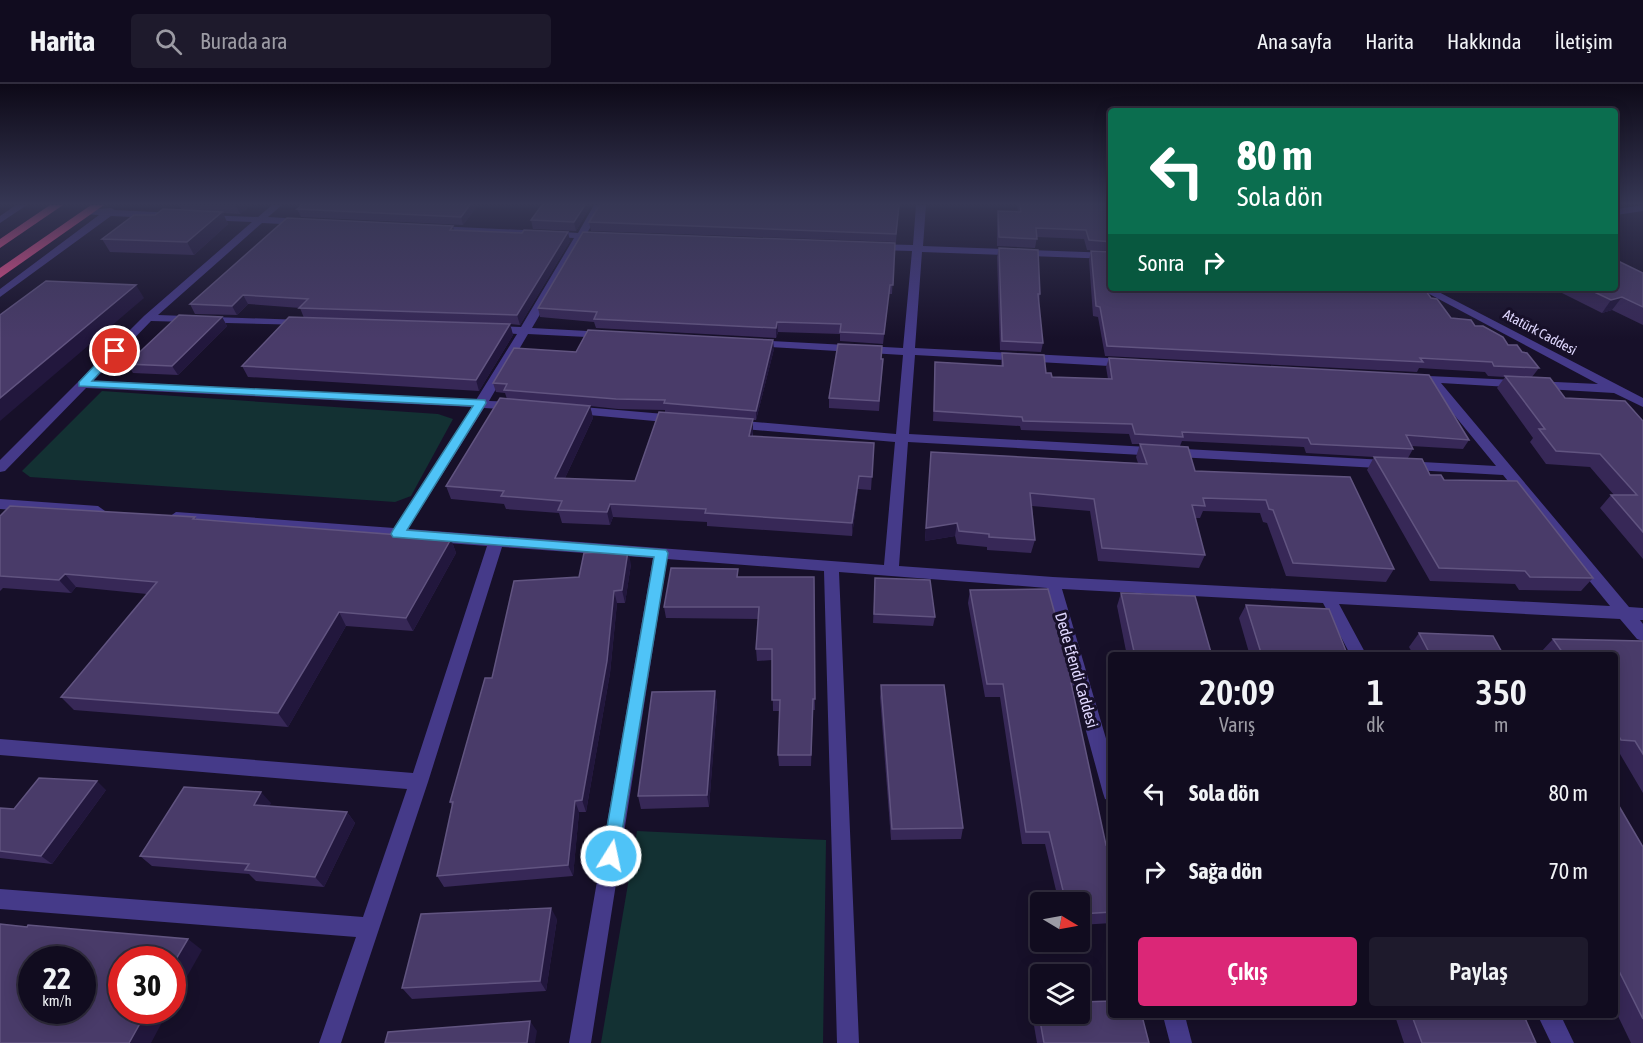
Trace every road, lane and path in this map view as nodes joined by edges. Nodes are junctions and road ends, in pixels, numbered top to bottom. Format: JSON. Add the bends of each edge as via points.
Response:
{"nodes":[{"id":1,"x":917,"y":249,"type":"edge"},
{"id":2,"x":34,"y":250,"type":"edge"},
{"id":3,"x":60,"y":250,"type":"edge"},
{"id":4,"x":226,"y":250,"type":"edge"},
{"id":5,"x":573,"y":250,"type":"edge"},
{"id":6,"x":938,"y":250,"type":"edge"},
{"id":7,"x":1108,"y":256,"type":"edge"},
{"id":8,"x":0,"y":274,"type":"edge"},
{"id":9,"x":1429,"y":291,"type":"edge"},
{"id":10,"x":0,"y":294,"type":"edge"},
{"id":11,"x":148,"y":318,"type":"junction"},
{"id":12,"x":313,"y":323,"type":"edge"},
{"id":13,"x":477,"y":329,"type":"edge"},
{"id":14,"x":524,"y":330,"type":"junction"},
{"id":15,"x":618,"y":335,"type":"edge"},
{"id":16,"x":734,"y":342,"type":"edge"},
{"id":17,"x":909,"y":351,"type":"junction"},
{"id":18,"x":1134,"y":363,"type":"edge"},
{"id":19,"x":1395,"y":377,"type":"edge"},
{"id":20,"x":1431,"y":379,"type":"junction"},
{"id":21,"x":83,"y":384,"type":"junction"},
{"id":22,"x":1615,"y":389,"type":"junction"},
{"id":23,"x":481,"y":403,"type":"junction"},
{"id":24,"x":1643,"y":403,"type":"edge"},
{"id":25,"x":527,"y":407,"type":"edge"},
{"id":26,"x":562,"y":410,"type":"edge"},
{"id":27,"x":691,"y":420,"type":"edge"},
{"id":28,"x":714,"y":422,"type":"edge"},
{"id":29,"x":901,"y":438,"type":"junction"},
{"id":30,"x":0,"y":468,"type":"edge"},
{"id":31,"x":1508,"y":471,"type":"junction"},
{"id":32,"x":0,"y":504,"type":"edge"},
{"id":33,"x":117,"y":513,"type":"edge"},
{"id":34,"x":164,"y":516,"type":"edge"},
{"id":35,"x":398,"y":534,"type":"junction"},
{"id":36,"x":496,"y":541,"type":"junction"},
{"id":37,"x":661,"y":553,"type":"junction"},
{"id":38,"x":831,"y":566,"type":"junction"},
{"id":39,"x":891,"y":570,"type":"junction"},
{"id":40,"x":1053,"y":583,"type":"junction"},
{"id":41,"x":1328,"y":597,"type":"junction"},
{"id":42,"x":1626,"y":613,"type":"junction"},
{"id":43,"x":1643,"y":614,"type":"edge"},
{"id":44,"x":1643,"y":634,"type":"edge"},
{"id":45,"x":1357,"y":652,"type":"edge"},
{"id":46,"x":0,"y":747,"type":"edge"},
{"id":47,"x":1108,"y":779,"type":"edge"},
{"id":48,"x":419,"y":782,"type":"junction"},
{"id":49,"x":0,"y":899,"type":"edge"},
{"id":50,"x":369,"y":928,"type":"junction"},
{"id":51,"x":1175,"y":1018,"type":"edge"},
{"id":52,"x":1550,"y":1018,"type":"edge"},
{"id":53,"x":330,"y":1043,"type":"edge"},
{"id":54,"x":580,"y":1043,"type":"edge"},
{"id":55,"x":848,"y":1043,"type":"edge"},
{"id":56,"x":1181,"y":1043,"type":"edge"},
{"id":57,"x":1563,"y":1043,"type":"edge"}],
"edges":[{"from":1,"to":17,"type":"street"},
{"from":2,"to":8,"type":"highway"},
{"from":3,"to":10,"type":"street"},
{"from":4,"to":11,"type":"street"},
{"from":5,"to":14,"type":"street"},
{"from":6,"to":7,"type":"street"},
{"from":9,"to":22,"type":"street","name":"Atatürk Caddesi"},
{"from":11,"to":12,"type":"street"},
{"from":11,"to":21,"type":"street"},
{"from":13,"to":14,"type":"street"},
{"from":14,"to":15,"type":"street"},
{"from":14,"to":23,"type":"street"},
{"from":16,"to":17,"type":"street"},
{"from":17,"to":18,"type":"street"},
{"from":17,"to":29,"type":"street"},
{"from":19,"to":20,"type":"street"},
{"from":20,"to":22,"type":"street"},
{"from":20,"to":31,"type":"street"},
{"from":21,"to":23,"type":"street"},
{"from":21,"to":30,"type":"street"},
{"from":22,"to":24,"type":"street","name":"Atatürk Caddesi"},
{"from":23,"to":25,"type":"street"},
{"from":23,"to":35,"type":"street"},
{"from":26,"to":27,"type":"street"},
{"from":28,"to":29,"type":"street"},
{"from":29,"to":31,"type":"street"},
{"from":29,"to":39,"type":"street"},
{"from":31,"to":42,"type":"street"},
{"from":32,"to":33,"type":"street"},
{"from":34,"to":35,"type":"street"},
{"from":35,"to":36,"type":"street"},
{"from":36,"to":37,"type":"street"},
{"from":36,"to":48,"type":"street"},
{"from":37,"to":38,"type":"street"},
{"from":37,"to":54,"type":"street"},
{"from":38,"to":39,"type":"street"},
{"from":38,"to":55,"type":"street"},
{"from":39,"to":40,"type":"street"},
{"from":40,"to":41,"type":"street"},
{"from":40,"to":47,"type":"street","name":"Dede Efendi Caddesi"},
{"from":41,"to":42,"type":"street"},
{"from":41,"to":45,"type":"street"},
{"from":42,"to":43,"type":"street"},
{"from":42,"to":44,"type":"street"},
{"from":46,"to":48,"type":"street"},
{"from":48,"to":50,"type":"street"},
{"from":49,"to":50,"type":"street"},
{"from":50,"to":53,"type":"street"},
{"from":51,"to":56,"type":"street"},
{"from":52,"to":57,"type":"street"}]}
